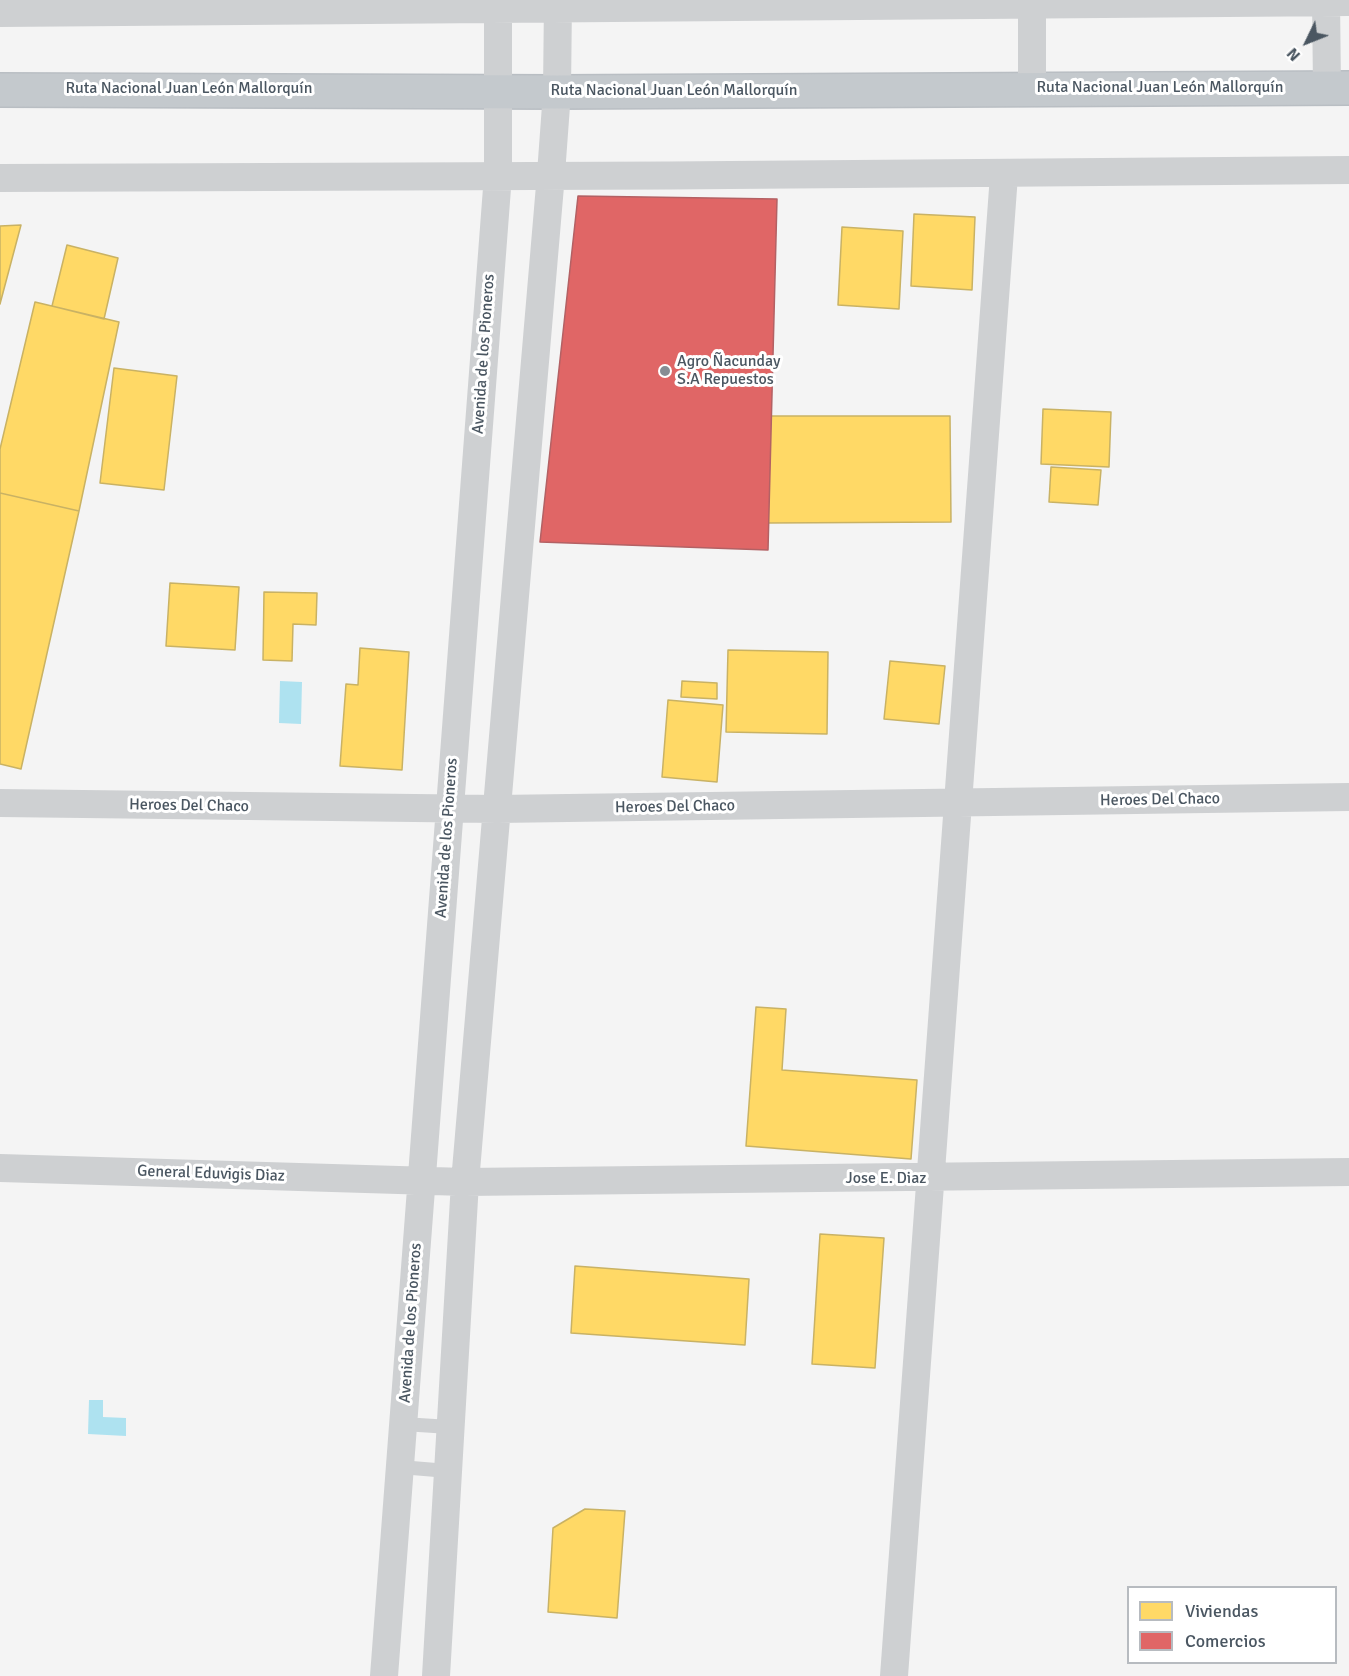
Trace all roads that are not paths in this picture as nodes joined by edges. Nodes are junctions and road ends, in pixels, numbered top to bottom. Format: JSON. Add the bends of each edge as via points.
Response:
{"nodes":[{"id":1,"x":1032,"y":2,"type":"edge"},
{"id":2,"x":1334,"y":2,"type":"edge"},
{"id":3,"x":498,"y":4,"type":"edge"},
{"id":4,"x":558,"y":4,"type":"edge"},
{"id":5,"x":49,"y":6,"type":"edge"},
{"id":6,"x":0,"y":13,"type":"edge"},
{"id":7,"x":1032,"y":88,"type":"junction"},
{"id":8,"x":1338,"y":88,"type":"edge"},
{"id":9,"x":0,"y":90,"type":"edge"},
{"id":10,"x":497,"y":92,"type":"junction"},
{"id":11,"x":557,"y":92,"type":"junction"},
{"id":12,"x":1349,"y":170,"type":"edge"},
{"id":13,"x":551,"y":174,"type":"junction"},
{"id":14,"x":1004,"y":175,"type":"junction"},
{"id":15,"x":498,"y":176,"type":"junction"},
{"id":16,"x":0,"y":178,"type":"edge"},
{"id":17,"x":1349,"y":797,"type":"edge"},
{"id":18,"x":0,"y":803,"type":"edge"},
{"id":19,"x":958,"y":803,"type":"junction"},
{"id":20,"x":450,"y":809,"type":"junction"},
{"id":21,"x":497,"y":809,"type":"junction"},
{"id":22,"x":0,"y":1168,"type":"edge"},
{"id":23,"x":1349,"y":1172,"type":"edge"},
{"id":24,"x":931,"y":1179,"type":"junction"},
{"id":25,"x":422,"y":1180,"type":"junction"},
{"id":26,"x":465,"y":1182,"type":"junction"},
{"id":27,"x":403,"y":1424,"type":"junction"},
{"id":28,"x":450,"y":1427,"type":"junction"},
{"id":29,"x":400,"y":1467,"type":"junction"},
{"id":30,"x":448,"y":1471,"type":"junction"},
{"id":31,"x":384,"y":1676,"type":"edge"},
{"id":32,"x":436,"y":1676,"type":"edge"},
{"id":33,"x":894,"y":1676,"type":"edge"}],
"edges":[{"from":1,"to":2,"type":"street"},
{"from":1,"to":4,"type":"street"},
{"from":1,"to":7,"type":"street"},
{"from":2,"to":8,"type":"street"},
{"from":3,"to":4,"type":"street"},
{"from":3,"to":5,"type":"street"},
{"from":3,"to":10,"type":"street","name":"Avenida de los Pioneros"},
{"from":4,"to":11,"type":"street"},
{"from":5,"to":6,"type":"street"},
{"from":7,"to":8,"type":"highway","name":"Ruta Nacional Juan León Mallorquín"},
{"from":7,"to":11,"type":"highway","name":"Ruta Nacional Juan León Mallorquín"},
{"from":9,"to":10,"type":"highway","name":"Ruta Nacional Juan León Mallorquín"},
{"from":10,"to":11,"type":"highway","name":"Ruta Nacional Juan León Mallorquín"},
{"from":10,"to":15,"type":"street","name":"Avenida de los Pioneros"},
{"from":11,"to":13,"type":"street"},
{"from":12,"to":14,"type":"street"},
{"from":13,"to":14,"type":"street"},
{"from":13,"to":15,"type":"street"},
{"from":13,"to":21,"type":"street"},
{"from":14,"to":19,"type":"street"},
{"from":15,"to":16,"type":"street"},
{"from":15,"to":20,"type":"street","name":"Avenida de los Pioneros"},
{"from":17,"to":19,"type":"street","name":"Heroes Del Chaco"},
{"from":18,"to":20,"type":"street","name":"Heroes Del Chaco"},
{"from":19,"to":21,"type":"street","name":"Heroes Del Chaco"},
{"from":19,"to":24,"type":"street"},
{"from":20,"to":21,"type":"street","name":"Heroes Del Chaco"},
{"from":20,"to":25,"type":"street","name":"Avenida de los Pioneros"},
{"from":21,"to":26,"type":"street"},
{"from":22,"to":25,"type":"street","name":"General Eduvigis Diaz"},
{"from":23,"to":24,"type":"street","name":"Jose E. Diaz"},
{"from":24,"to":26,"type":"street","name":"Jose E. Diaz"},
{"from":24,"to":33,"type":"street"},
{"from":25,"to":26,"type":"street","name":"Jose E. Diaz"},
{"from":25,"to":27,"type":"street","name":"Avenida de los Pioneros"},
{"from":26,"to":28,"type":"street"},
{"from":27,"to":28,"type":"lane"},
{"from":27,"to":29,"type":"street","name":"Avenida de los Pioneros"},
{"from":28,"to":30,"type":"street"},
{"from":29,"to":30,"type":"lane"},
{"from":29,"to":31,"type":"street","name":"Avenida de los Pioneros"},
{"from":30,"to":32,"type":"street"}]}
